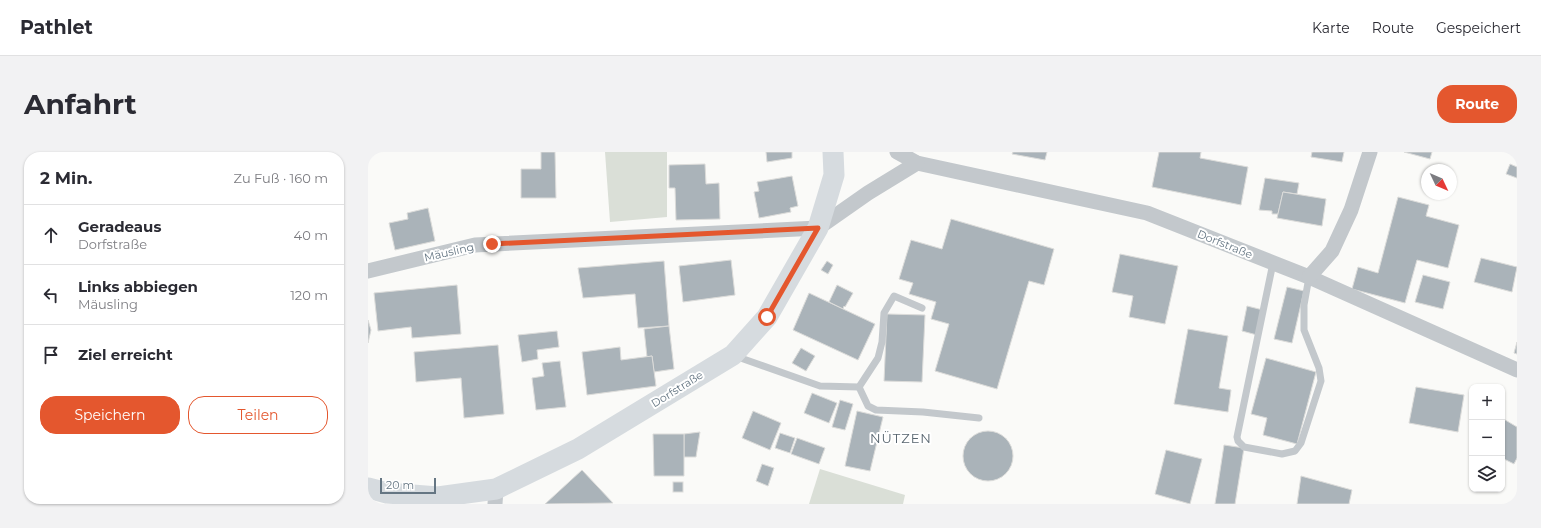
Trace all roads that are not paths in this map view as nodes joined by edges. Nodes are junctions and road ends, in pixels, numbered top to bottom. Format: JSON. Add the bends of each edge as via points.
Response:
{"nodes":[{"id":1,"x":833,"y":152,"type":"edge"},
{"id":2,"x":897,"y":152,"type":"edge"},
{"id":3,"x":1370,"y":152,"type":"edge"},
{"id":4,"x":917,"y":163,"type":"junction"},
{"id":5,"x":818,"y":228,"type":"junction"},
{"id":6,"x":1273,"y":263,"type":"junction"},
{"id":7,"x":368,"y":271,"type":"edge"},
{"id":8,"x":1309,"y":277,"type":"junction"},
{"id":9,"x":922,"y":308,"type":"dead end"},
{"id":10,"x":733,"y":355,"type":"junction"},
{"id":11,"x":1517,"y":370,"type":"edge"},
{"id":12,"x":859,"y":387,"type":"junction"},
{"id":13,"x":979,"y":418,"type":"dead end"},
{"id":14,"x":368,"y":488,"type":"edge"},
{"id":15,"x":495,"y":497,"type":"edge"}],
"edges":[{"from":1,"to":5,"type":"street","via":[[834,174]]},
{"from":2,"to":4,"type":"street","name":"Dorfstraße"},
{"from":3,"to":8,"type":"street","via":[[1351,210],[1332,251]]},
{"from":4,"to":5,"type":"street","name":"Dorfstraße"},
{"from":4,"to":6,"type":"street","name":"Dorfstraße","via":[[1147,212]]},
{"from":5,"to":7,"type":"street","name":"Mäusling","via":[[475,245]]},
{"from":5,"to":10,"type":"street","name":"Dorfstraße","via":[[767,317]]},
{"from":6,"to":8,"type":"street","name":"Dorfstraße"},
{"from":6,"to":8,"type":"lane","via":[[1237,437],[1244,447],[1282,454],[1295,451],[1301,443],[1321,381],[1304,330],[1304,305]]},
{"from":8,"to":11,"type":"street","name":"Dorfstraße"},
{"from":9,"to":12,"type":"lane","via":[[894,296],[884,313],[878,358]]},
{"from":10,"to":12,"type":"lane","via":[[820,386]]},
{"from":10,"to":15,"type":"street","name":"Dorfstraße"},
{"from":12,"to":13,"type":"lane","via":[[868,406],[876,410]]},
{"from":14,"to":15,"type":"street","name":"Dorfstraße","via":[[386,493],[438,497]]}]}
